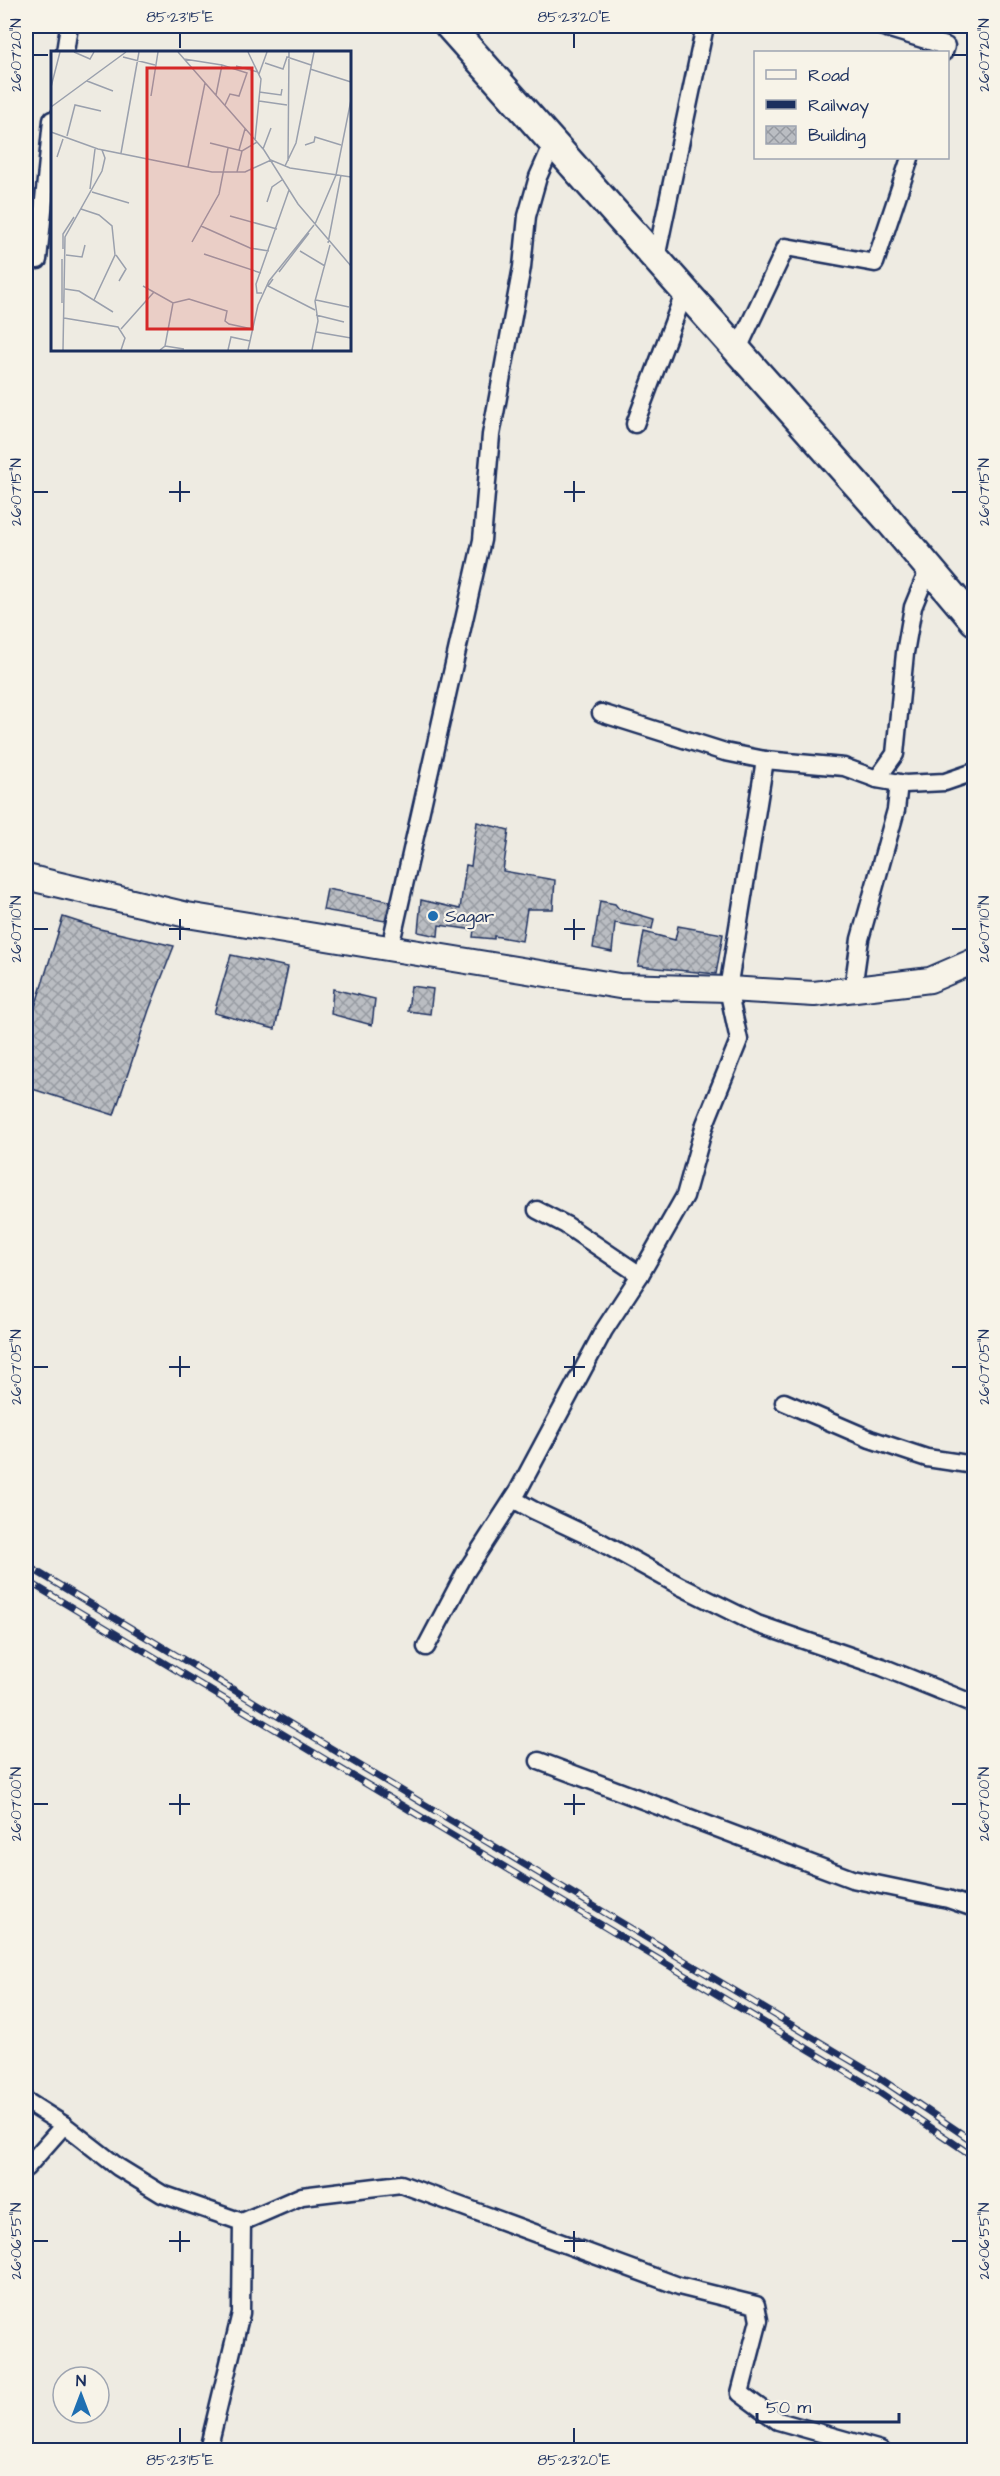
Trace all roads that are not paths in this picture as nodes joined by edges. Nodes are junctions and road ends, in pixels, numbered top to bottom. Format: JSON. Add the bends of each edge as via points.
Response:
{"nodes":[{"id":1,"x":69,"y":26,"type":"edge"},
{"id":2,"x":449,"y":26,"type":"edge"},
{"id":3,"x":705,"y":26,"type":"edge"},
{"id":4,"x":880,"y":26,"type":"edge"},
{"id":5,"x":64,"y":51,"type":"edge"},
{"id":6,"x":944,"y":51,"type":"edge"},
{"id":7,"x":51,"y":130,"type":"edge"},
{"id":8,"x":554,"y":143,"type":"junction"},
{"id":9,"x":910,"y":159,"type":"edge"},
{"id":10,"x":656,"y":258,"type":"junction"},
{"id":11,"x":38,"y":260,"type":"dead end"},
{"id":12,"x":685,"y":291,"type":"junction"},
{"id":13,"x":737,"y":351,"type":"junction"},
{"id":14,"x":635,"y":424,"type":"dead end"},
{"id":15,"x":929,"y":568,"type":"junction"},
{"id":16,"x":975,"y":621,"type":"edge"},
{"id":17,"x":602,"y":713,"type":"dead end"},
{"id":18,"x":765,"y":760,"type":"junction"},
{"id":19,"x":975,"y":772,"type":"edge"},
{"id":20,"x":877,"y":779,"type":"junction"},
{"id":21,"x":899,"y":783,"type":"junction"},
{"id":22,"x":26,"y":867,"type":"edge"},
{"id":23,"x":26,"y":877,"type":"edge"},
{"id":24,"x":26,"y":892,"type":"edge"},
{"id":25,"x":393,"y":934,"type":"junction"},
{"id":26,"x":975,"y":961,"type":"edge"},
{"id":27,"x":521,"y":972,"type":"junction"},
{"id":28,"x":728,"y":989,"type":"junction"},
{"id":29,"x":853,"y":989,"type":"junction"},
{"id":30,"x":537,"y":1210,"type":"dead end"},
{"id":31,"x":640,"y":1275,"type":"junction"},
{"id":32,"x":784,"y":1401,"type":"dead end"},
{"id":33,"x":975,"y":1465,"type":"edge"},
{"id":34,"x":513,"y":1499,"type":"junction"},
{"id":35,"x":426,"y":1647,"type":"dead end"},
{"id":36,"x":975,"y":1704,"type":"edge"},
{"id":37,"x":539,"y":1761,"type":"dead end"},
{"id":38,"x":975,"y":1908,"type":"edge"},
{"id":39,"x":26,"y":2101,"type":"edge"},
{"id":40,"x":64,"y":2125,"type":"junction"},
{"id":41,"x":26,"y":2168,"type":"edge"},
{"id":42,"x":242,"y":2222,"type":"junction"},
{"id":43,"x":208,"y":2451,"type":"edge"},
{"id":44,"x":881,"y":2451,"type":"edge"}],
"edges":[{"from":1,"to":5,"type":"street"},
{"from":2,"to":8,"type":"main road"},
{"from":3,"to":10,"type":"street"},
{"from":4,"to":6,"type":"street","via":[[946,46]]},
{"from":7,"to":11,"type":"street"},
{"from":8,"to":10,"type":"main road"},
{"from":8,"to":25,"type":"street","via":[[538,177],[527,216],[522,267],[491,435],[482,540]]},
{"from":9,"to":13,"type":"street","via":[[875,263],[786,247]]},
{"from":10,"to":12,"type":"main road"},
{"from":12,"to":13,"type":"main road"},
{"from":12,"to":14,"type":"street"},
{"from":13,"to":15,"type":"main road"},
{"from":15,"to":16,"type":"main road"},
{"from":15,"to":20,"type":"street","via":[[913,607],[895,754]]},
{"from":17,"to":18,"type":"street","via":[[725,752]]},
{"from":18,"to":20,"type":"street","via":[[844,767]]},
{"from":18,"to":28,"type":"street"},
{"from":19,"to":21,"type":"street","via":[[945,782]]},
{"from":20,"to":21,"type":"street"},
{"from":21,"to":29,"type":"street","via":[[896,810],[860,939]]},
{"from":22,"to":25,"type":"main road","via":[[195,905]]},
{"from":23,"to":27,"type":"main road","via":[[187,915]]},
{"from":24,"to":27,"type":"main road","via":[[190,931],[500,982]]},
{"from":25,"to":27,"type":"main road","via":[[505,956]]},
{"from":26,"to":29,"type":"main road","via":[[930,980]]},
{"from":27,"to":28,"type":"main road","via":[[619,986]]},
{"from":28,"to":29,"type":"main road","via":[[814,994]]},
{"from":28,"to":31,"type":"street","via":[[739,1040],[705,1124],[684,1196]]},
{"from":30,"to":31,"type":"street"},
{"from":31,"to":34,"type":"street","via":[[604,1330]]},
{"from":32,"to":33,"type":"street","via":[[882,1443],[927,1458]]},
{"from":34,"to":35,"type":"street","via":[[465,1573]]},
{"from":34,"to":36,"type":"street","via":[[757,1624]]},
{"from":37,"to":38,"type":"street","via":[[852,1879]]},
{"from":39,"to":40,"type":"street"},
{"from":40,"to":41,"type":"street"},
{"from":40,"to":42,"type":"street","via":[[118,2167],[162,2194]]},
{"from":42,"to":43,"type":"street","via":[[241,2313]]},
{"from":42,"to":44,"type":"street","via":[[302,2196],[401,2184],[679,2286],[756,2305],[759,2320],[740,2393],[778,2421]]}]}
